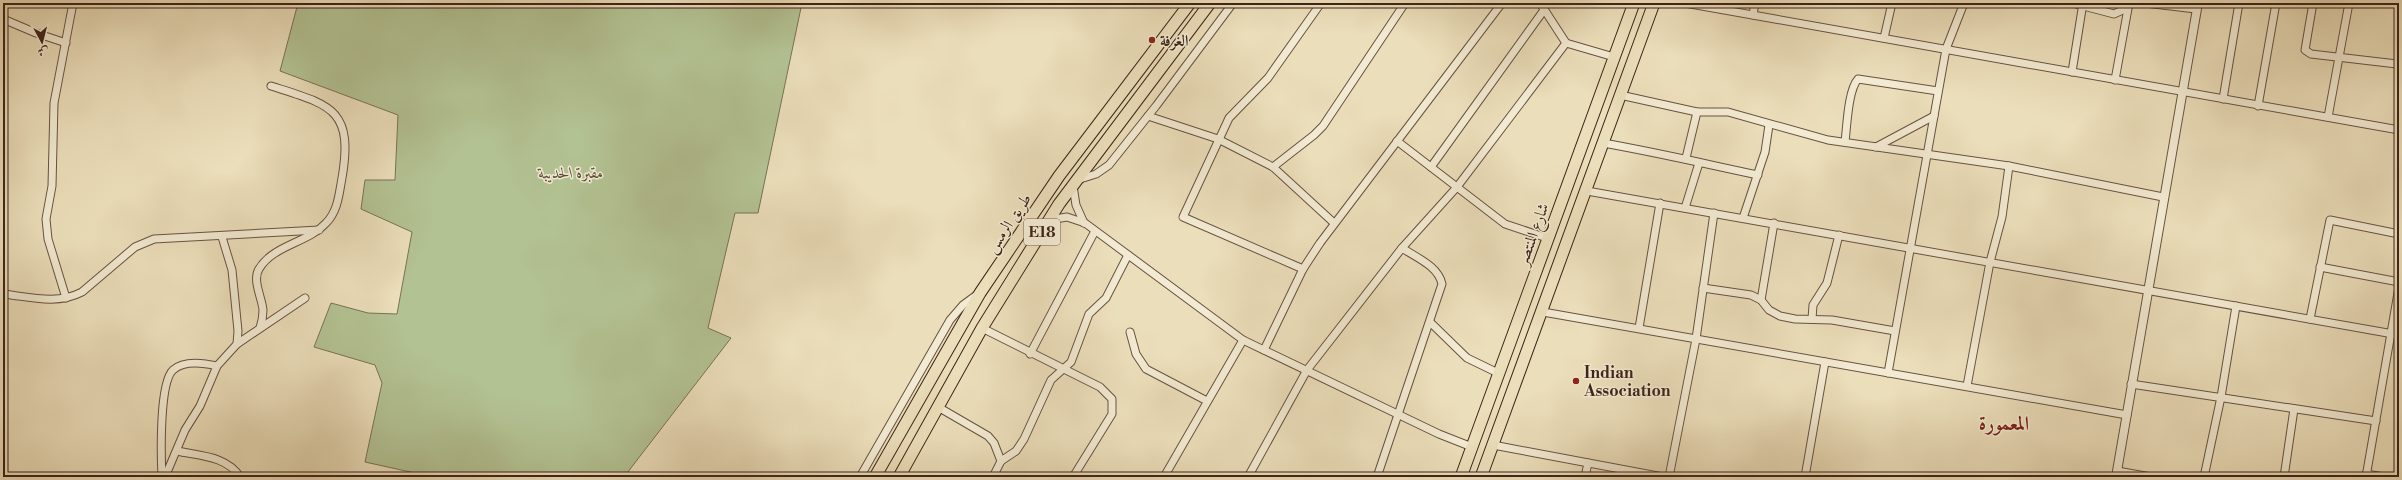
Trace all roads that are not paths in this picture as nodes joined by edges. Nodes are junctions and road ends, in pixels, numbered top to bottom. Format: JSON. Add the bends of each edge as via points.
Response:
{"nodes":[{"id":1,"x":74,"y":3,"type":"edge"},
{"id":2,"x":1190,"y":3,"type":"edge"},
{"id":3,"x":1210,"y":3,"type":"edge"},
{"id":4,"x":1233,"y":3,"type":"edge"},
{"id":5,"x":1321,"y":3,"type":"edge"},
{"id":6,"x":1405,"y":3,"type":"edge"},
{"id":7,"x":1502,"y":3,"type":"edge"},
{"id":8,"x":1540,"y":3,"type":"edge"},
{"id":9,"x":1654,"y":3,"type":"edge"},
{"id":10,"x":1685,"y":3,"type":"edge"},
{"id":11,"x":1755,"y":3,"type":"edge"},
{"id":12,"x":1892,"y":3,"type":"edge"},
{"id":13,"x":1964,"y":3,"type":"edge"},
{"id":14,"x":2072,"y":3,"type":"edge"},
{"id":15,"x":2129,"y":3,"type":"edge"},
{"id":16,"x":2145,"y":3,"type":"edge"},
{"id":17,"x":2239,"y":3,"type":"edge"},
{"id":18,"x":2276,"y":3,"type":"edge"},
{"id":19,"x":2313,"y":3,"type":"edge"},
{"id":20,"x":2349,"y":3,"type":"edge"},
{"id":21,"x":1632,"y":4,"type":"edge"},
{"id":22,"x":2083,"y":4,"type":"edge"},
{"id":23,"x":2197,"y":6,"type":"edge"},
{"id":24,"x":1544,"y":10,"type":"junction"},
{"id":25,"x":1753,"y":15,"type":"junction"},
{"id":26,"x":3,"y":19,"type":"edge"},
{"id":27,"x":1884,"y":38,"type":"junction"},
{"id":28,"x":66,"y":43,"type":"junction"},
{"id":29,"x":1566,"y":43,"type":"junction"},
{"id":30,"x":1946,"y":49,"type":"junction"},
{"id":31,"x":1614,"y":56,"type":"junction"},
{"id":32,"x":2339,"y":58,"type":"junction"},
{"id":33,"x":2399,"y":61,"type":"edge"},
{"id":34,"x":2072,"y":72,"type":"junction"},
{"id":35,"x":2115,"y":80,"type":"junction"},
{"id":36,"x":271,"y":86,"type":"dead end"},
{"id":37,"x":1938,"y":91,"type":"junction"},
{"id":38,"x":2182,"y":92,"type":"junction"},
{"id":39,"x":1620,"y":95,"type":"junction"},
{"id":40,"x":2223,"y":99,"type":"junction"},
{"id":41,"x":2258,"y":106,"type":"junction"},
{"id":42,"x":1697,"y":112,"type":"junction"},
{"id":43,"x":1148,"y":116,"type":"junction"},
{"id":44,"x":1934,"y":116,"type":"junction"},
{"id":45,"x":2328,"y":118,"type":"junction"},
{"id":46,"x":1769,"y":124,"type":"junction"},
{"id":47,"x":2399,"y":130,"type":"edge"},
{"id":48,"x":1218,"y":139,"type":"junction"},
{"id":49,"x":1397,"y":141,"type":"junction"},
{"id":50,"x":1845,"y":142,"type":"junction"},
{"id":51,"x":1603,"y":143,"type":"junction"},
{"id":52,"x":1875,"y":148,"type":"junction"},
{"id":53,"x":1927,"y":153,"type":"junction"},
{"id":54,"x":1686,"y":158,"type":"junction"},
{"id":55,"x":1699,"y":163,"type":"junction"},
{"id":56,"x":2009,"y":166,"type":"junction"},
{"id":57,"x":1431,"y":167,"type":"junction"},
{"id":58,"x":1273,"y":168,"type":"junction"},
{"id":59,"x":1758,"y":175,"type":"junction"},
{"id":60,"x":1075,"y":183,"type":"junction"},
{"id":61,"x":1457,"y":187,"type":"junction"},
{"id":62,"x":1586,"y":191,"type":"junction"},
{"id":63,"x":2163,"y":197,"type":"junction"},
{"id":64,"x":1660,"y":203,"type":"junction"},
{"id":65,"x":1685,"y":208,"type":"junction"},
{"id":66,"x":1714,"y":213,"type":"junction"},
{"id":67,"x":1743,"y":218,"type":"junction"},
{"id":68,"x":1049,"y":220,"type":"junction"},
{"id":69,"x":1084,"y":223,"type":"junction"},
{"id":70,"x":1334,"y":223,"type":"junction"},
{"id":71,"x":1774,"y":223,"type":"junction"},
{"id":72,"x":319,"y":230,"type":"junction"},
{"id":73,"x":1095,"y":231,"type":"junction"},
{"id":74,"x":1839,"y":234,"type":"junction"},
{"id":75,"x":2399,"y":234,"type":"edge"},
{"id":76,"x":222,"y":237,"type":"junction"},
{"id":77,"x":1547,"y":238,"type":"junction"},
{"id":78,"x":1911,"y":247,"type":"junction"},
{"id":79,"x":1402,"y":248,"type":"junction"},
{"id":80,"x":1128,"y":255,"type":"junction"},
{"id":81,"x":1990,"y":262,"type":"junction"},
{"id":82,"x":2320,"y":267,"type":"junction"},
{"id":83,"x":1303,"y":269,"type":"junction"},
{"id":84,"x":2399,"y":282,"type":"edge"},
{"id":85,"x":2399,"y":287,"type":"edge"},
{"id":86,"x":1703,"y":288,"type":"junction"},
{"id":87,"x":2148,"y":290,"type":"junction"},
{"id":88,"x":980,"y":293,"type":"junction"},
{"id":89,"x":3,"y":294,"type":"edge"},
{"id":90,"x":66,"y":298,"type":"junction"},
{"id":91,"x":304,"y":298,"type":"dead end"},
{"id":92,"x":1761,"y":300,"type":"junction"},
{"id":93,"x":2236,"y":306,"type":"junction"},
{"id":94,"x":1543,"y":312,"type":"junction"},
{"id":95,"x":1812,"y":319,"type":"junction"},
{"id":96,"x":2310,"y":319,"type":"junction"},
{"id":97,"x":1431,"y":323,"type":"junction"},
{"id":98,"x":260,"y":328,"type":"junction"},
{"id":99,"x":982,"y":328,"type":"junction"},
{"id":100,"x":1639,"y":328,"type":"junction"},
{"id":101,"x":1895,"y":331,"type":"junction"},
{"id":102,"x":1130,"y":332,"type":"dead end"},
{"id":103,"x":2391,"y":333,"type":"junction"},
{"id":104,"x":2399,"y":335,"type":"edge"},
{"id":105,"x":1243,"y":340,"type":"junction"},
{"id":106,"x":1696,"y":340,"type":"junction"},
{"id":107,"x":237,"y":344,"type":"junction"},
{"id":108,"x":1264,"y":350,"type":"junction"},
{"id":109,"x":1030,"y":354,"type":"junction"},
{"id":110,"x":1825,"y":362,"type":"junction"},
{"id":111,"x":217,"y":366,"type":"junction"},
{"id":112,"x":1063,"y":370,"type":"junction"},
{"id":113,"x":1307,"y":370,"type":"junction"},
{"id":114,"x":1498,"y":373,"type":"junction"},
{"id":115,"x":1888,"y":373,"type":"junction"},
{"id":116,"x":2131,"y":384,"type":"junction"},
{"id":117,"x":1967,"y":386,"type":"junction"},
{"id":118,"x":2221,"y":397,"type":"junction"},
{"id":119,"x":1207,"y":401,"type":"junction"},
{"id":120,"x":938,"y":407,"type":"junction"},
{"id":121,"x":2294,"y":409,"type":"junction"},
{"id":122,"x":1400,"y":415,"type":"junction"},
{"id":123,"x":2127,"y":415,"type":"junction"},
{"id":124,"x":2376,"y":422,"type":"junction"},
{"id":125,"x":1493,"y":445,"type":"junction"},
{"id":126,"x":1472,"y":447,"type":"junction"},
{"id":127,"x":177,"y":451,"type":"junction"},
{"id":128,"x":1001,"y":461,"type":"junction"},
{"id":129,"x":1588,"y":463,"type":"junction"},
{"id":130,"x":2116,"y":474,"type":"edge"},
{"id":131,"x":1646,"y":475,"type":"edge"},
{"id":132,"x":2366,"y":475,"type":"edge"},
{"id":133,"x":162,"y":477,"type":"edge"},
{"id":134,"x":165,"y":477,"type":"edge"},
{"id":135,"x":240,"y":477,"type":"edge"},
{"id":136,"x":860,"y":477,"type":"edge"},
{"id":137,"x":875,"y":477,"type":"edge"},
{"id":138,"x":899,"y":477,"type":"edge"},
{"id":139,"x":993,"y":477,"type":"edge"},
{"id":140,"x":1073,"y":477,"type":"edge"},
{"id":141,"x":1164,"y":477,"type":"edge"},
{"id":142,"x":1248,"y":477,"type":"edge"},
{"id":143,"x":1377,"y":477,"type":"edge"},
{"id":144,"x":1461,"y":477,"type":"edge"},
{"id":145,"x":1481,"y":477,"type":"edge"},
{"id":146,"x":1585,"y":477,"type":"edge"},
{"id":147,"x":1663,"y":477,"type":"edge"},
{"id":148,"x":1669,"y":477,"type":"edge"},
{"id":149,"x":1805,"y":477,"type":"edge"},
{"id":150,"x":2151,"y":477,"type":"edge"},
{"id":151,"x":2204,"y":477,"type":"edge"},
{"id":152,"x":2284,"y":477,"type":"edge"},
{"id":153,"x":2384,"y":477,"type":"edge"}],
"edges":[{"from":1,"to":28,"type":"street"},
{"from":2,"to":88,"type":"main road","name":"طريق الرمس","number":"E18","via":[[1059,176]]},
{"from":3,"to":60,"type":"main road","name":"طريق الرمس","number":"E18"},
{"from":4,"to":43,"type":"street"},
{"from":5,"to":48,"type":"street","via":[[1268,78],[1229,118]]},
{"from":6,"to":58,"type":"street","via":[[1323,126]]},
{"from":7,"to":49,"type":"street"},
{"from":8,"to":24,"type":"street"},
{"from":9,"to":39,"type":"main road"},
{"from":10,"to":25,"type":"street"},
{"from":11,"to":25,"type":"street"},
{"from":12,"to":27,"type":"street"},
{"from":13,"to":30,"type":"street"},
{"from":14,"to":22,"type":"street"},
{"from":15,"to":22,"type":"street","via":[[2125,9],[2114,14]]},
{"from":15,"to":35,"type":"street"},
{"from":16,"to":23,"type":"street"},
{"from":17,"to":40,"type":"street"},
{"from":18,"to":41,"type":"street"},
{"from":19,"to":32,"type":"street","via":[[2305,50],[2311,54]]},
{"from":20,"to":32,"type":"street"},
{"from":21,"to":31,"type":"main road","name":"شارع المنتصر"},
{"from":22,"to":34,"type":"street"},
{"from":23,"to":38,"type":"street"},
{"from":24,"to":29,"type":"street"},
{"from":24,"to":57,"type":"street"},
{"from":25,"to":27,"type":"street"},
{"from":26,"to":28,"type":"street","via":[[36,34]]},
{"from":27,"to":30,"type":"street"},
{"from":28,"to":90,"type":"street","via":[[54,103],[52,186],[46,219],[50,245]]},
{"from":29,"to":31,"type":"street"},
{"from":29,"to":61,"type":"street"},
{"from":30,"to":34,"type":"street"},
{"from":30,"to":37,"type":"street"},
{"from":31,"to":77,"type":"main road","name":"شارع المنتصر"},
{"from":32,"to":33,"type":"street","via":[[2397,64]]},
{"from":32,"to":45,"type":"street"},
{"from":34,"to":35,"type":"street"},
{"from":35,"to":38,"type":"street"},
{"from":36,"to":72,"type":"street","via":[[320,102],[334,114],[344,130],[346,155],[336,206],[326,224]]},
{"from":37,"to":44,"type":"street"},
{"from":37,"to":50,"type":"street","via":[[1858,79],[1852,94]]},
{"from":38,"to":40,"type":"street"},
{"from":38,"to":63,"type":"street"},
{"from":39,"to":42,"type":"street"},
{"from":39,"to":51,"type":"main road"},
{"from":40,"to":41,"type":"street"},
{"from":41,"to":45,"type":"street"},
{"from":42,"to":46,"type":"street","via":[[1728,112]]},
{"from":42,"to":54,"type":"street"},
{"from":43,"to":48,"type":"street"},
{"from":43,"to":60,"type":"street","via":[[1105,169]]},
{"from":44,"to":52,"type":"street"},
{"from":44,"to":53,"type":"street"},
{"from":45,"to":47,"type":"street"},
{"from":46,"to":50,"type":"street"},
{"from":46,"to":59,"type":"street"},
{"from":48,"to":58,"type":"street"},
{"from":48,"to":83,"type":"street","via":[[1182,217]]},
{"from":49,"to":57,"type":"street"},
{"from":49,"to":70,"type":"street"},
{"from":50,"to":52,"type":"street"},
{"from":51,"to":54,"type":"street"},
{"from":51,"to":62,"type":"main road"},
{"from":52,"to":53,"type":"street"},
{"from":53,"to":56,"type":"street"},
{"from":53,"to":78,"type":"street"},
{"from":54,"to":55,"type":"street"},
{"from":55,"to":59,"type":"street"},
{"from":55,"to":65,"type":"street"},
{"from":56,"to":63,"type":"street"},
{"from":56,"to":81,"type":"street","via":[[2000,231]]},
{"from":57,"to":61,"type":"street"},
{"from":58,"to":70,"type":"street"},
{"from":59,"to":67,"type":"street"},
{"from":60,"to":68,"type":"main road","name":"طريق الرمس","number":"E18"},
{"from":60,"to":69,"type":"street","via":[[1076,205]]},
{"from":61,"to":77,"type":"street","via":[[1505,224]]},
{"from":61,"to":79,"type":"street"},
{"from":62,"to":64,"type":"street"},
{"from":62,"to":94,"type":"main road"},
{"from":63,"to":87,"type":"street"},
{"from":64,"to":65,"type":"street"},
{"from":64,"to":100,"type":"street"},
{"from":65,"to":66,"type":"street"},
{"from":66,"to":67,"type":"street"},
{"from":66,"to":86,"type":"street"},
{"from":67,"to":71,"type":"street"},
{"from":68,"to":69,"type":"street","via":[[1067,217]]},
{"from":68,"to":99,"type":"main road","name":"طريق الرمس","number":"E18"},
{"from":69,"to":73,"type":"street"},
{"from":70,"to":83,"type":"street"},
{"from":71,"to":74,"type":"street"},
{"from":71,"to":92,"type":"street"},
{"from":72,"to":76,"type":"street"},
{"from":72,"to":98,"type":"street","via":[[272,256],[259,269],[257,281],[263,311]]},
{"from":73,"to":80,"type":"street"},
{"from":73,"to":109,"type":"street"},
{"from":74,"to":78,"type":"street"},
{"from":74,"to":95,"type":"street","via":[[1827,283],[1813,305]]},
{"from":75,"to":82,"type":"street","via":[[2330,220]]},
{"from":76,"to":90,"type":"street","via":[[154,239],[144,242],[127,253],[82,292]]},
{"from":76,"to":107,"type":"street","via":[[232,270]]},
{"from":77,"to":114,"type":"main road","name":"شارع المنتصر"},
{"from":78,"to":81,"type":"street"},
{"from":78,"to":101,"type":"street"},
{"from":79,"to":97,"type":"street","via":[[1440,276],[1441,292]]},
{"from":79,"to":113,"type":"street"},
{"from":80,"to":105,"type":"street"},
{"from":80,"to":112,"type":"street","via":[[1106,298],[1089,314],[1073,357]]},
{"from":81,"to":87,"type":"street"},
{"from":81,"to":117,"type":"street"},
{"from":82,"to":84,"type":"street"},
{"from":82,"to":96,"type":"street"},
{"from":83,"to":108,"type":"street"},
{"from":85,"to":103,"type":"street"},
{"from":86,"to":92,"type":"street","via":[[1751,295]]},
{"from":86,"to":106,"type":"street"},
{"from":87,"to":93,"type":"street"},
{"from":87,"to":116,"type":"street"},
{"from":88,"to":136,"type":"street","via":[[963,305],[950,320]]},
{"from":88,"to":137,"type":"main road","name":"طريق الرمس","number":"E18"},
{"from":89,"to":90,"type":"street"},
{"from":91,"to":98,"type":"street"},
{"from":92,"to":95,"type":"street","via":[[1780,316]]},
{"from":93,"to":96,"type":"street"},
{"from":93,"to":118,"type":"street"},
{"from":94,"to":100,"type":"street"},
{"from":94,"to":125,"type":"main road"},
{"from":95,"to":101,"type":"street"},
{"from":96,"to":103,"type":"street"},
{"from":97,"to":114,"type":"street","via":[[1467,358]]},
{"from":97,"to":122,"type":"street"},
{"from":98,"to":107,"type":"street"},
{"from":99,"to":109,"type":"street"},
{"from":99,"to":120,"type":"main road","name":"طريق الرمس","number":"E18"},
{"from":100,"to":106,"type":"street"},
{"from":101,"to":115,"type":"street"},
{"from":102,"to":119,"type":"street","via":[[1136,354],[1146,369]]},
{"from":103,"to":104,"type":"street"},
{"from":103,"to":124,"type":"street"},
{"from":105,"to":108,"type":"street"},
{"from":105,"to":119,"type":"street"},
{"from":106,"to":110,"type":"street"},
{"from":106,"to":148,"type":"street"},
{"from":107,"to":111,"type":"street"},
{"from":108,"to":113,"type":"street"},
{"from":109,"to":112,"type":"street"},
{"from":110,"to":115,"type":"street"},
{"from":110,"to":149,"type":"street"},
{"from":111,"to":127,"type":"street"},
{"from":111,"to":133,"type":"street","via":[[188,364],[173,369],[169,374],[164,397]]},
{"from":112,"to":128,"type":"street","via":[[1051,380],[1016,451]]},
{"from":112,"to":140,"type":"street","via":[[1100,387],[1109,395],[1112,403],[1112,414]]},
{"from":113,"to":122,"type":"street"},
{"from":113,"to":142,"type":"street"},
{"from":114,"to":126,"type":"main road","name":"شارع المنتصر"},
{"from":115,"to":117,"type":"street"},
{"from":116,"to":118,"type":"street"},
{"from":116,"to":123,"type":"street"},
{"from":117,"to":123,"type":"street"},
{"from":118,"to":121,"type":"street"},
{"from":118,"to":151,"type":"street"},
{"from":119,"to":141,"type":"street"},
{"from":120,"to":128,"type":"street","via":[[988,436]]},
{"from":120,"to":138,"type":"main road","name":"طريق الرمس","number":"E18"},
{"from":121,"to":124,"type":"street"},
{"from":121,"to":152,"type":"street"},
{"from":122,"to":126,"type":"street"},
{"from":122,"to":143,"type":"street"},
{"from":123,"to":130,"type":"street"},
{"from":124,"to":132,"type":"street"},
{"from":125,"to":129,"type":"street"},
{"from":125,"to":145,"type":"main road"},
{"from":126,"to":144,"type":"main road","name":"شارع المنتصر"},
{"from":127,"to":134,"type":"street"},
{"from":127,"to":135,"type":"street","via":[[222,460]]},
{"from":128,"to":139,"type":"street"},
{"from":129,"to":131,"type":"street"},
{"from":129,"to":146,"type":"street"},
{"from":130,"to":150,"type":"street"},
{"from":131,"to":147,"type":"street"},
{"from":132,"to":153,"type":"street"}]}
